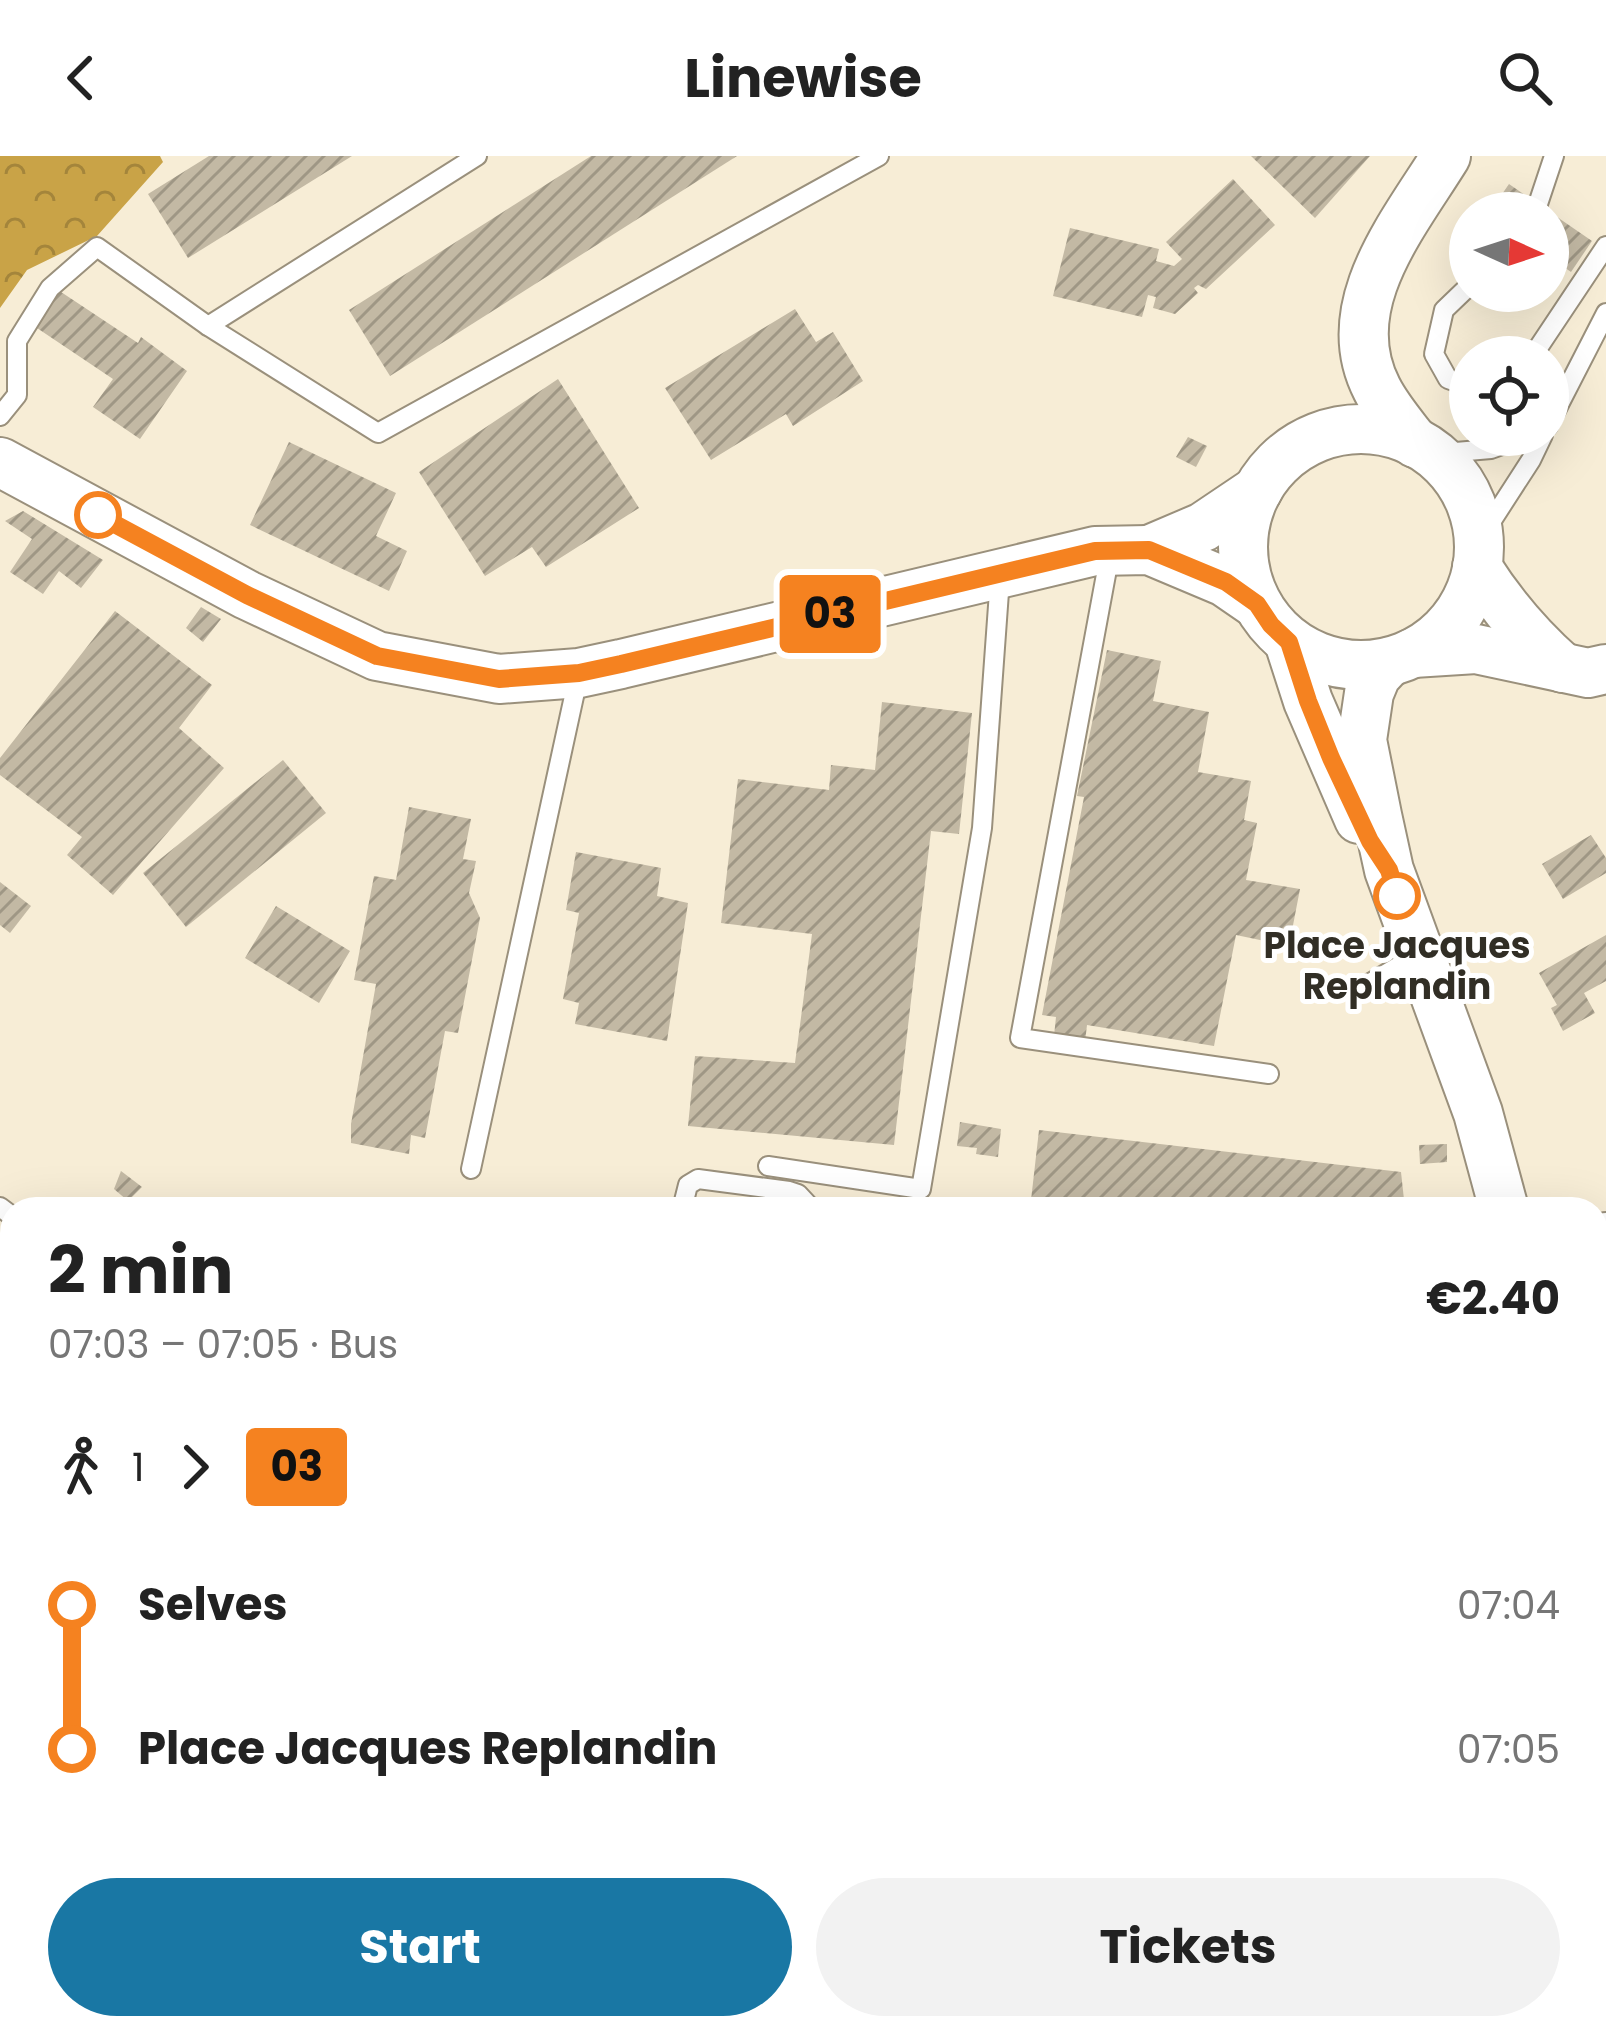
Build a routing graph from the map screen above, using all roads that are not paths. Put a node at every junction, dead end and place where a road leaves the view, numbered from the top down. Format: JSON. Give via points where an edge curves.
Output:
{"nodes":[{"id":1,"x":477,"y":156,"type":"edge"},
{"id":2,"x":879,"y":156,"type":"edge"},
{"id":3,"x":1446,"y":156,"type":"edge"},
{"id":4,"x":1554,"y":156,"type":"edge"},
{"id":5,"x":1542,"y":192,"type":"edge"},
{"id":6,"x":1606,"y":246,"type":"edge"},
{"id":7,"x":1449,"y":305,"type":"edge"},
{"id":8,"x":1606,"y":313,"type":"edge"},
{"id":9,"x":208,"y":326,"type":"junction"},
{"id":10,"x":1546,"y":336,"type":"edge"},
{"id":11,"x":1449,"y":380,"type":"edge"},
{"id":12,"x":1569,"y":384,"type":"edge"},
{"id":13,"x":0,"y":416,"type":"edge"},
{"id":14,"x":1424,"y":448,"type":"junction"},
{"id":15,"x":1449,"y":448,"type":"edge"},
{"id":16,"x":1533,"y":456,"type":"edge"},
{"id":17,"x":0,"y":462,"type":"edge"},
{"id":18,"x":1258,"y":490,"type":"junction"},
{"id":19,"x":1130,"y":550,"type":"junction"},
{"id":20,"x":1478,"y":555,"type":"junction"},
{"id":21,"x":1000,"y":573,"type":"junction"},
{"id":22,"x":1257,"y":604,"type":"junction"},
{"id":23,"x":1289,"y":642,"type":"junction"},
{"id":24,"x":1401,"y":658,"type":"junction"},
{"id":25,"x":1584,"y":669,"type":"edge"},
{"id":26,"x":579,"y":673,"type":"junction"},
{"id":27,"x":1389,"y":870,"type":"junction"},
{"id":28,"x":1420,"y":953,"type":"junction"},
{"id":29,"x":1355,"y":992,"type":"dead end"},
{"id":30,"x":1269,"y":1074,"type":"dead end"},
{"id":31,"x":1486,"y":1142,"type":"junction"},
{"id":32,"x":768,"y":1166,"type":"dead end"},
{"id":33,"x":471,"y":1169,"type":"dead end"},
{"id":34,"x":685,"y":1197,"type":"edge"},
{"id":35,"x":801,"y":1197,"type":"edge"},
{"id":36,"x":1492,"y":1197,"type":"edge"},
{"id":37,"x":1501,"y":1197,"type":"edge"}],
"edges":[{"from":1,"to":9,"type":"lane"},
{"from":2,"to":9,"type":"lane","via":[[379,433]]},
{"from":3,"to":14,"type":"main road","via":[[1374,279],[1363,328],[1375,386]]},
{"from":4,"to":5,"type":"lane"},
{"from":6,"to":10,"type":"lane"},
{"from":7,"to":11,"type":"lane","via":[[1434,354]]},
{"from":8,"to":12,"type":"lane"},
{"from":9,"to":13,"type":"lane","via":[[97,247],[50,288],[17,341],[17,395]]},
{"from":14,"to":15,"type":"lane"},
{"from":14,"to":18,"type":"main road","via":[[1379,431],[1321,436],[1286,457]]},
{"from":14,"to":20,"type":"main road","via":[[1460,484]]},
{"from":16,"to":20,"type":"lane"},
{"from":17,"to":26,"type":"main road","via":[[377,656],[499,679]]},
{"from":18,"to":19,"type":"main road","via":[[1203,527]]},
{"from":18,"to":22,"type":"main road","via":[[1243,535]]},
{"from":19,"to":21,"type":"main road"},
{"from":19,"to":22,"type":"main road","via":[[1226,582]]},
{"from":19,"to":30,"type":"lane","via":[[1020,1038]]},
{"from":20,"to":24,"type":"main road","via":[[1462,608],[1432,641]]},
{"from":20,"to":25,"type":"main road","via":[[1537,645]]},
{"from":21,"to":26,"type":"main road"},
{"from":21,"to":32,"type":"lane","via":[[982,828],[921,1189]]},
{"from":22,"to":23,"type":"main road"},
{"from":23,"to":24,"type":"main road","via":[[1354,666]]},
{"from":23,"to":27,"type":"main road","via":[[1331,758]]},
{"from":24,"to":25,"type":"main road","via":[[1476,650]]},
{"from":24,"to":27,"type":"main road","via":[[1376,676],[1362,740]]},
{"from":26,"to":33,"type":"lane"},
{"from":27,"to":28,"type":"main road"},
{"from":28,"to":29,"type":"lane"},
{"from":28,"to":31,"type":"main road"},
{"from":31,"to":36,"type":"main road"},
{"from":31,"to":37,"type":"main road"},
{"from":34,"to":35,"type":"lane","via":[[698,1179]]}]}
